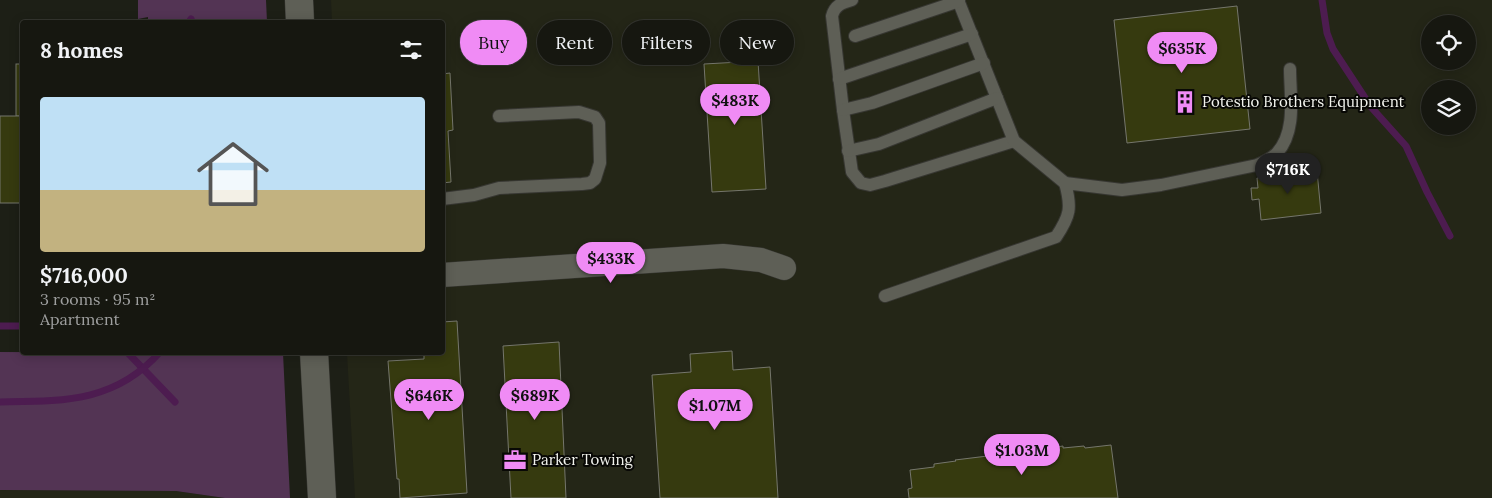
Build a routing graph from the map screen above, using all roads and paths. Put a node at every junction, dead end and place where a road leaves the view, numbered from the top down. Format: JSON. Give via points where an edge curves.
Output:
{"nodes":[{"id":1,"x":299,"y":0,"type":"edge"},
{"id":2,"x":852,"y":0,"type":"edge"},
{"id":3,"x":958,"y":1,"type":"edge"},
{"id":4,"x":300,"y":20,"type":"edge"},
{"id":5,"x":972,"y":34,"type":"junction"},
{"id":6,"x":855,"y":36,"type":"dead end"},
{"id":7,"x":984,"y":63,"type":"junction"},
{"id":8,"x":1290,"y":69,"type":"dead end"},
{"id":9,"x":839,"y":79,"type":"junction"},
{"id":10,"x":997,"y":98,"type":"junction"},
{"id":11,"x":842,"y":110,"type":"junction"},
{"id":12,"x":499,"y":116,"type":"dead end"},
{"id":13,"x":1014,"y":141,"type":"junction"},
{"id":14,"x":848,"y":151,"type":"junction"},
{"id":15,"x":1065,"y":184,"type":"junction"},
{"id":16,"x":445,"y":198,"type":"edge"},
{"id":17,"x":784,"y":268,"type":"dead end"},
{"id":18,"x":445,"y":275,"type":"edge"},
{"id":19,"x":885,"y":296,"type":"dead end"},
{"id":20,"x":314,"y":355,"type":"edge"},
{"id":21,"x":322,"y":498,"type":"edge"}],
"edges":[{"from":1,"to":4,"type":"street"},
{"from":2,"to":9,"type":"lane","via":[[839,4],[832,16]]},
{"from":3,"to":5,"type":"lane"},
{"from":3,"to":6,"type":"lane"},
{"from":5,"to":7,"type":"lane"},
{"from":5,"to":9,"type":"lane"},
{"from":7,"to":10,"type":"lane"},
{"from":7,"to":11,"type":"lane","via":[[872,103]]},
{"from":8,"to":15,"type":"lane","via":[[1290,124],[1277,152],[1267,160],[1257,165],[1161,185],[1122,190]]},
{"from":9,"to":11,"type":"lane"},
{"from":10,"to":13,"type":"lane"},
{"from":10,"to":14,"type":"lane","via":[[879,144]]},
{"from":11,"to":14,"type":"lane"},
{"from":12,"to":16,"type":"lane","via":[[579,112],[595,117],[599,123],[600,163],[595,179],[582,184],[499,188]]},
{"from":13,"to":14,"type":"lane","via":[[870,185],[861,184],[852,172]]},
{"from":13,"to":15,"type":"lane"},
{"from":15,"to":19,"type":"lane","via":[[1070,200],[1068,213],[1056,237]]},
{"from":17,"to":18,"type":"street","via":[[761,260],[723,256]]},
{"from":20,"to":21,"type":"street"}]}
